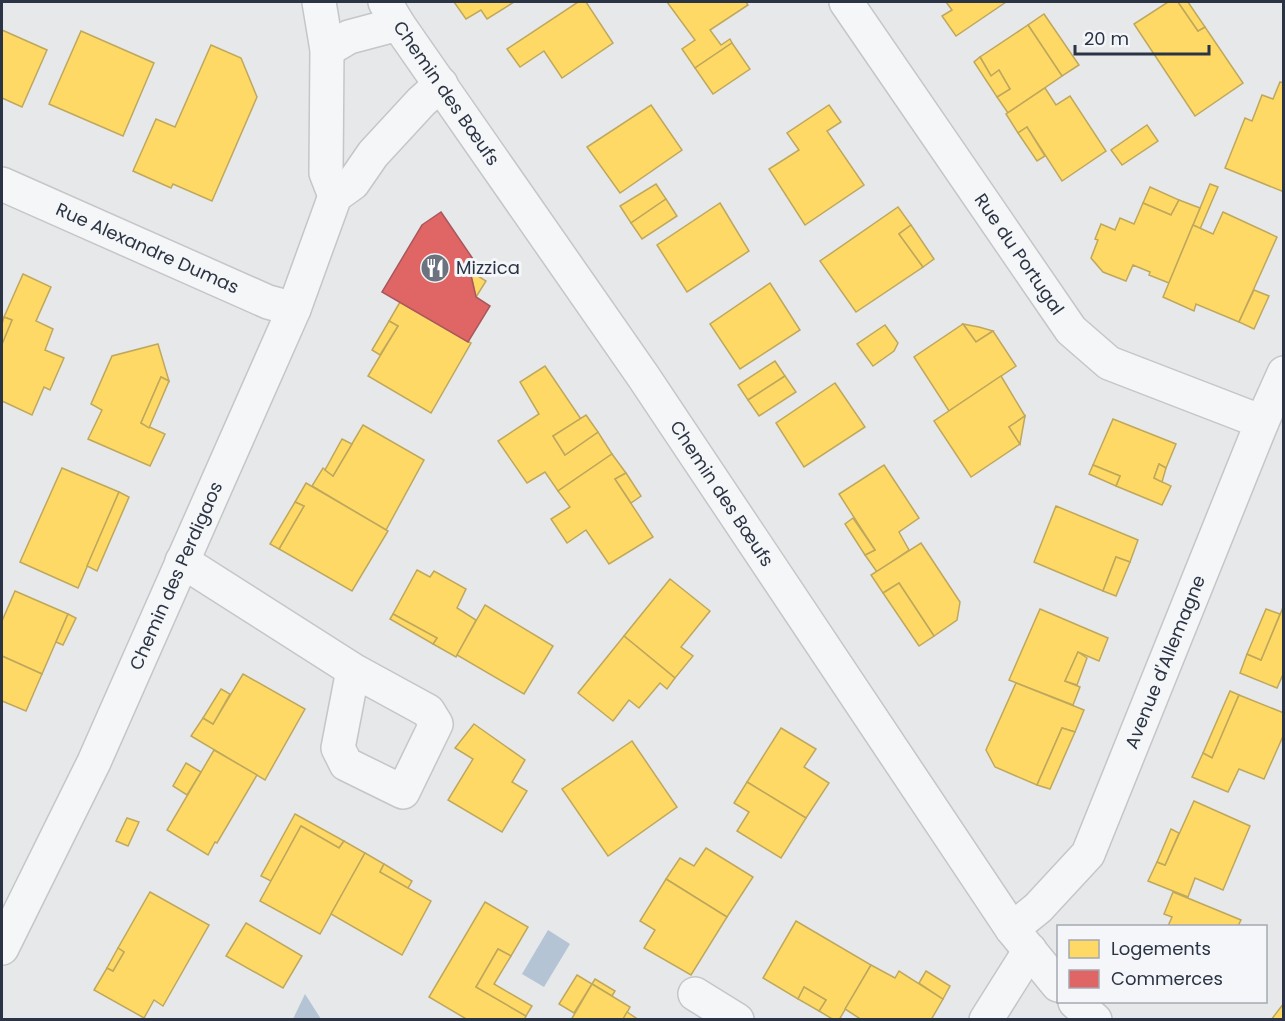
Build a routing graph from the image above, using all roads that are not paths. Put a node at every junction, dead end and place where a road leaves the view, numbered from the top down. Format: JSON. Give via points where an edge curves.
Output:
{"nodes":[{"id":1,"x":319,"y":2,"type":"edge"},
{"id":2,"x":846,"y":2,"type":"edge"},
{"id":3,"x":392,"y":13,"type":"edge"},
{"id":4,"x":327,"y":50,"type":"junction"},
{"id":5,"x":441,"y":84,"type":"junction"},
{"id":6,"x":2,"y":184,"type":"edge"},
{"id":7,"x":335,"y":196,"type":"junction"},
{"id":8,"x":294,"y":309,"type":"junction"},
{"id":9,"x":1284,"y":374,"type":"edge"},
{"id":10,"x":1262,"y":422,"type":"junction"},
{"id":11,"x":182,"y":561,"type":"junction"},
{"id":12,"x":353,"y":670,"type":"dead end"},
{"id":13,"x":1021,"y":940,"type":"junction"},
{"id":14,"x":2,"y":948,"type":"edge"},
{"id":15,"x":1057,"y":983,"type":"edge"},
{"id":16,"x":695,"y":994,"type":"dead end"},
{"id":17,"x":737,"y":1020,"type":"edge"},
{"id":18,"x":986,"y":1020,"type":"edge"}],
"edges":[{"from":1,"to":4,"type":"street"},
{"from":2,"to":10,"type":"street","name":"Rue du Portugal","via":[[1071,330],[1109,363]]},
{"from":3,"to":4,"type":"street"},
{"from":3,"to":5,"type":"street","name":"Chemin des Bœufs"},
{"from":4,"to":7,"type":"street","via":[[326,173]]},
{"from":5,"to":7,"type":"street","name":"Chemin des Perdigaos","via":[[373,154],[353,183]]},
{"from":5,"to":13,"type":"street","name":"Chemin des Bœufs","via":[[643,376]]},
{"from":6,"to":8,"type":"street","name":"Rue Alexandre Dumas","via":[[268,302]]},
{"from":7,"to":8,"type":"street","name":"Chemin des Perdigaos"},
{"from":8,"to":11,"type":"street","name":"Chemin des Perdigaos"},
{"from":9,"to":10,"type":"street","name":"Avenue d'Allemagne"},
{"from":10,"to":13,"type":"street","name":"Avenue d'Allemagne","via":[[1088,854],[1038,908]]},
{"from":11,"to":12,"type":"street"},
{"from":11,"to":14,"type":"street","name":"Chemin des Perdigaos","via":[[94,762]]},
{"from":13,"to":15,"type":"street","name":"Chemin des Bœufs"},
{"from":13,"to":18,"type":"street","name":"Avenue d'Allemagne"},
{"from":16,"to":17,"type":"street"}]}
